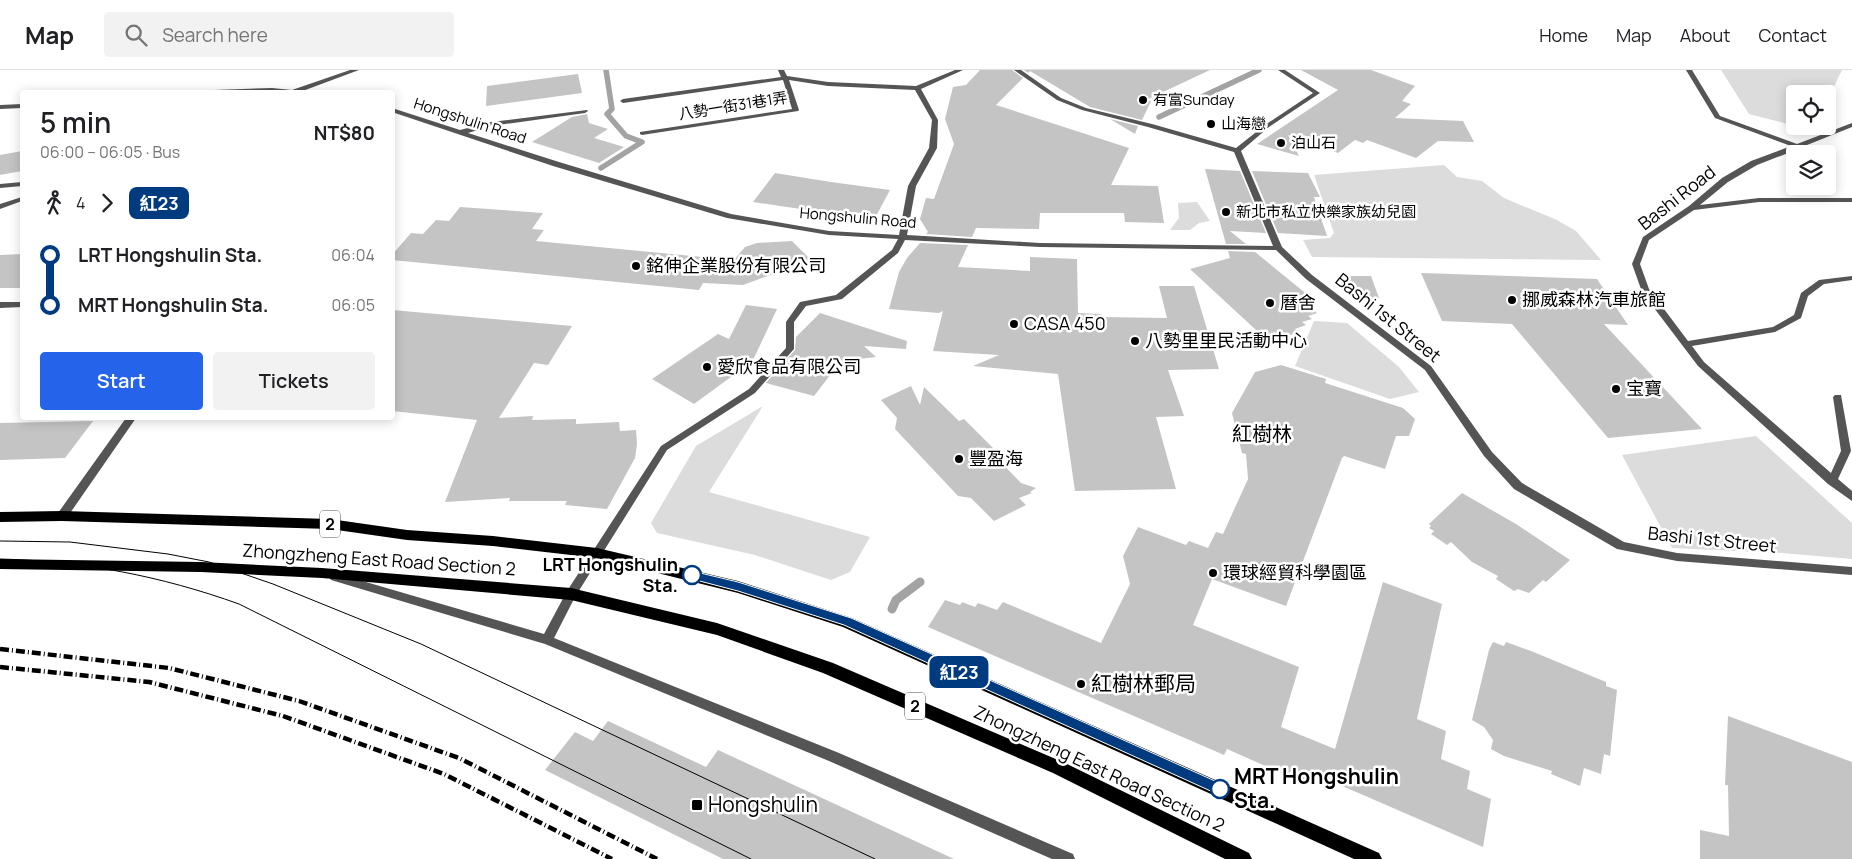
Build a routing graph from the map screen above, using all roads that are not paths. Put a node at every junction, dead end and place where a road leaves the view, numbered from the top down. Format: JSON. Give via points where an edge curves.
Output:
{"nodes":[{"id":1,"x":356,"y":70,"type":"edge"},
{"id":2,"x":781,"y":70,"type":"edge"},
{"id":3,"x":960,"y":70,"type":"edge"},
{"id":4,"x":1018,"y":70,"type":"edge"},
{"id":5,"x":1281,"y":70,"type":"edge"},
{"id":6,"x":1689,"y":70,"type":"edge"},
{"id":7,"x":785,"y":78,"type":"junction"},
{"id":8,"x":917,"y":88,"type":"junction"},
{"id":9,"x":300,"y":90,"type":"edge"},
{"id":10,"x":623,"y":101,"type":"dead end"},
{"id":11,"x":20,"y":106,"type":"edge"},
{"id":12,"x":0,"y":107,"type":"edge"},
{"id":13,"x":395,"y":111,"type":"edge"},
{"id":14,"x":585,"y":111,"type":"dead end"},
{"id":15,"x":1852,"y":125,"type":"edge"},
{"id":16,"x":461,"y":132,"type":"junction"},
{"id":17,"x":642,"y":133,"type":"dead end"},
{"id":18,"x":1794,"y":145,"type":"edge"},
{"id":19,"x":1804,"y":145,"type":"edge"},
{"id":20,"x":1237,"y":151,"type":"junction"},
{"id":21,"x":1786,"y":152,"type":"edge"},
{"id":22,"x":20,"y":184,"type":"edge"},
{"id":23,"x":0,"y":186,"type":"edge"},
{"id":24,"x":20,"y":200,"type":"edge"},
{"id":25,"x":1852,"y":200,"type":"edge"},
{"id":26,"x":0,"y":207,"type":"edge"},
{"id":27,"x":1692,"y":208,"type":"junction"},
{"id":28,"x":903,"y":237,"type":"junction"},
{"id":29,"x":1278,"y":248,"type":"junction"},
{"id":30,"x":1852,"y":278,"type":"edge"},
{"id":31,"x":20,"y":305,"type":"edge"},
{"id":32,"x":0,"y":306,"type":"edge"},
{"id":33,"x":1687,"y":344,"type":"junction"},
{"id":34,"x":1838,"y":397,"type":"dead end"},
{"id":35,"x":130,"y":420,"type":"edge"},
{"id":36,"x":1832,"y":481,"type":"junction"},
{"id":37,"x":1852,"y":497,"type":"edge"},
{"id":38,"x":62,"y":516,"type":"junction"},
{"id":39,"x":0,"y":517,"type":"edge"},
{"id":40,"x":597,"y":552,"type":"junction"},
{"id":41,"x":0,"y":564,"type":"edge"},
{"id":42,"x":1852,"y":571,"type":"edge"},
{"id":43,"x":322,"y":573,"type":"junction"},
{"id":44,"x":571,"y":594,"type":"junction"},
{"id":45,"x":547,"y":640,"type":"junction"},
{"id":46,"x":1068,"y":859,"type":"edge"},
{"id":47,"x":1243,"y":859,"type":"edge"},
{"id":48,"x":1373,"y":859,"type":"edge"}],
"edges":[{"from":1,"to":9,"type":"street"},
{"from":2,"to":7,"type":"street"},
{"from":3,"to":8,"type":"street"},
{"from":4,"to":20,"type":"street","via":[[1059,99],[1084,109]]},
{"from":5,"to":20,"type":"street","via":[[1317,92]]},
{"from":6,"to":18,"type":"street","via":[[1717,117]]},
{"from":7,"to":8,"type":"street","via":[[828,84]]},
{"from":7,"to":10,"type":"street"},
{"from":7,"to":17,"type":"street","name":"八勢一街31巷1弄","via":[[796,110]]},
{"from":8,"to":28,"type":"street","via":[[935,120],[933,148],[912,186]]},
{"from":11,"to":12,"type":"street"},
{"from":13,"to":16,"type":"street","name":"Hongshulin Road"},
{"from":14,"to":16,"type":"street","via":[[491,124]]},
{"from":15,"to":19,"type":"street","name":"Bashi Road"},
{"from":16,"to":28,"type":"street","name":"Hongshulin Road","via":[[730,216],[829,233]]},
{"from":20,"to":29,"type":"street","name":"Bashi 1st Street"},
{"from":21,"to":27,"type":"street","name":"Bashi Road","via":[[1725,180]]},
{"from":22,"to":23,"type":"street"},
{"from":24,"to":26,"type":"street"},
{"from":25,"to":27,"type":"street","via":[[1759,200]]},
{"from":27,"to":33,"type":"street","name":"Bashi Road","via":[[1646,238],[1636,264],[1652,300]]},
{"from":28,"to":29,"type":"street","name":"Hongshulin Road","via":[[1040,245]]},
{"from":28,"to":40,"type":"street","via":[[895,251],[839,297],[803,304],[790,322],[790,349],[752,391],[664,448]]},
{"from":29,"to":42,"type":"street","name":"Bashi 1st Street","via":[[1309,277],[1428,368],[1488,454],[1518,486],[1576,522],[1621,546],[1677,557]]},
{"from":30,"to":33,"type":"street","via":[[1822,282],[1804,295],[1798,316],[1775,330]]},
{"from":31,"to":32,"type":"street"},
{"from":33,"to":36,"type":"street","name":"Bashi Road","via":[[1701,364]]},
{"from":34,"to":36,"type":"street","via":[[1846,451]]},
{"from":35,"to":38,"type":"street"},
{"from":36,"to":37,"type":"street","name":"Bashi Road"},
{"from":38,"to":39,"type":"main road","number":"2"},
{"from":38,"to":40,"type":"main road","name":"Zhongzheng East Road Section 2","number":"2","via":[[330,524],[407,535]]},
{"from":40,"to":44,"type":"street"},
{"from":40,"to":48,"type":"main road","name":"Zhongzheng East Road Section 2","number":"2","via":[[738,587],[847,622]]},
{"from":41,"to":43,"type":"main road","name":"Zhongzheng East Road Section 2","number":"2","via":[[202,567]]},
{"from":43,"to":44,"type":"main road","name":"Zhongzheng East Road Section 2","number":"2"},
{"from":43,"to":45,"type":"street"},
{"from":44,"to":45,"type":"street"},
{"from":44,"to":47,"type":"main road","name":"Zhongzheng East Road Section 2","number":"2","via":[[717,629],[828,668],[1059,768]]},
{"from":45,"to":46,"type":"street","via":[[834,757]]}]}
